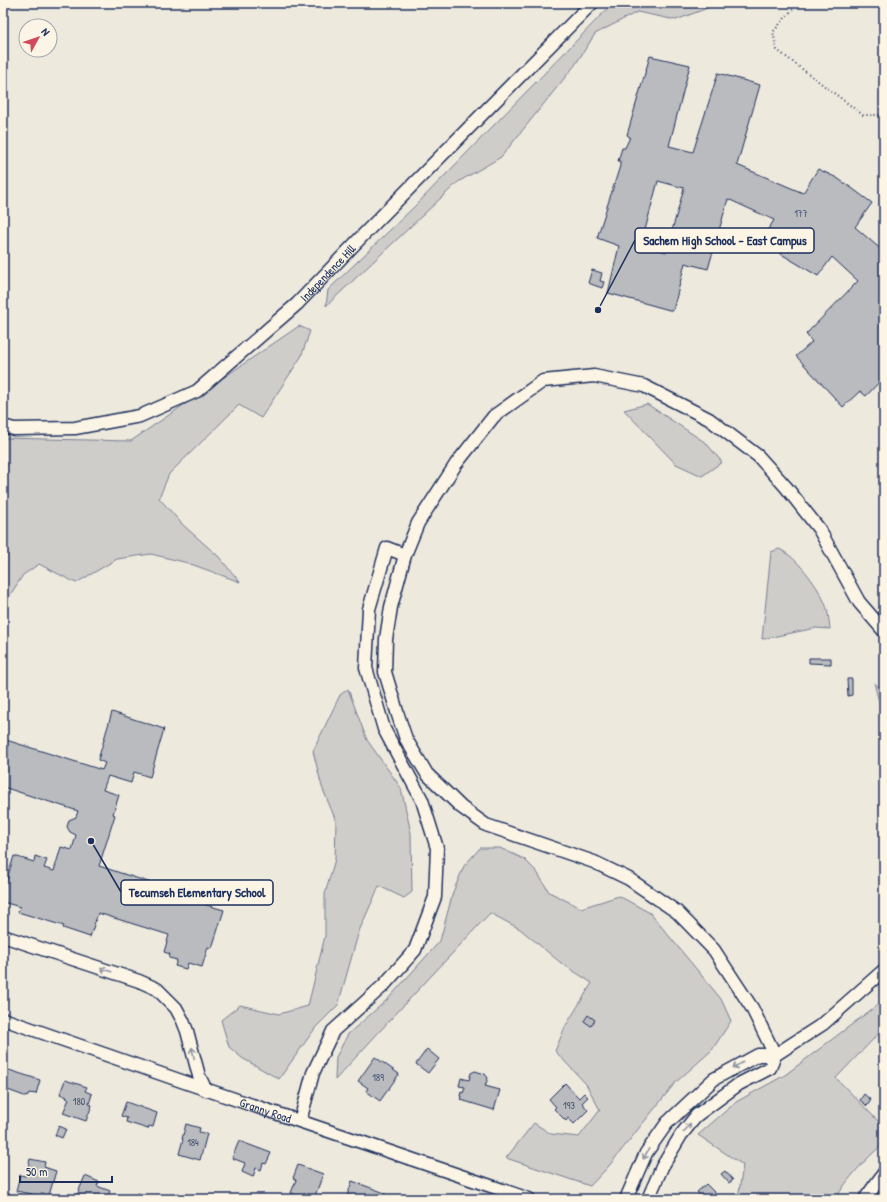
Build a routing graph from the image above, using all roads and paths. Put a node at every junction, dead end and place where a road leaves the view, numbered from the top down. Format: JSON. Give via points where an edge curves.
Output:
{"nodes":[{"id":1,"x":592,"y":3,"type":"edge"},
{"id":2,"x":798,"y":3,"type":"edge"},
{"id":3,"x":884,"y":115,"type":"edge"},
{"id":4,"x":3,"y":426,"type":"edge"},
{"id":5,"x":405,"y":554,"type":"junction"},
{"id":6,"x":884,"y":631,"type":"edge"},
{"id":7,"x":3,"y":936,"type":"edge"},
{"id":8,"x":884,"y":970,"type":"edge"},
{"id":9,"x":3,"y":1019,"type":"edge"},
{"id":10,"x":774,"y":1055,"type":"junction"},
{"id":11,"x":206,"y":1090,"type":"junction"},
{"id":12,"x":300,"y":1121,"type":"junction"},
{"id":13,"x":884,"y":1173,"type":"edge"},
{"id":14,"x":529,"y":1199,"type":"edge"},
{"id":15,"x":626,"y":1199,"type":"edge"},
{"id":16,"x":648,"y":1199,"type":"edge"},
{"id":17,"x":865,"y":1199,"type":"edge"}],
"edges":[{"from":1,"to":4,"type":"street","name":"Independence Hill","via":[[297,304],[197,391],[140,416],[75,428],[14,429]]},
{"from":2,"to":3,"type":"path","via":[[773,32],[777,50],[863,116]]},
{"from":5,"to":6,"type":"street","via":[[418,523],[456,464],[494,416],[543,381],[594,376],[644,386],[709,419],[758,456],[818,529],[859,602]]},
{"from":5,"to":10,"type":"street","via":[[390,607],[385,672],[406,739],[427,774],[461,807],[486,825],[594,862],[629,879],[677,912],[714,950],[752,1008]]},
{"from":5,"to":12,"type":"street","via":[[387,548],[369,609],[366,668],[384,729],[422,800],[437,848],[435,897],[415,950],[384,985],[333,1031],[313,1073]]},
{"from":11,"to":7,"type":"street","one_way":true,"via":[[199,1076],[183,1021],[176,1008],[157,989]]},
{"from":8,"to":10,"type":"street","via":[[823,1024]]},
{"from":9,"to":11,"type":"street","name":"Granny Road"},
{"from":10,"to":15,"type":"street","one_way":true,"via":[[758,1055],[714,1079],[667,1122],[646,1153]]},
{"from":16,"to":10,"type":"street","one_way":true,"via":[[662,1167],[681,1135],[697,1115],[739,1084],[770,1068]]},
{"from":11,"to":12,"type":"street","name":"Granny Road"},
{"from":12,"to":14,"type":"street","name":"Granny Road"},
{"from":13,"to":17,"type":"street"}]}
